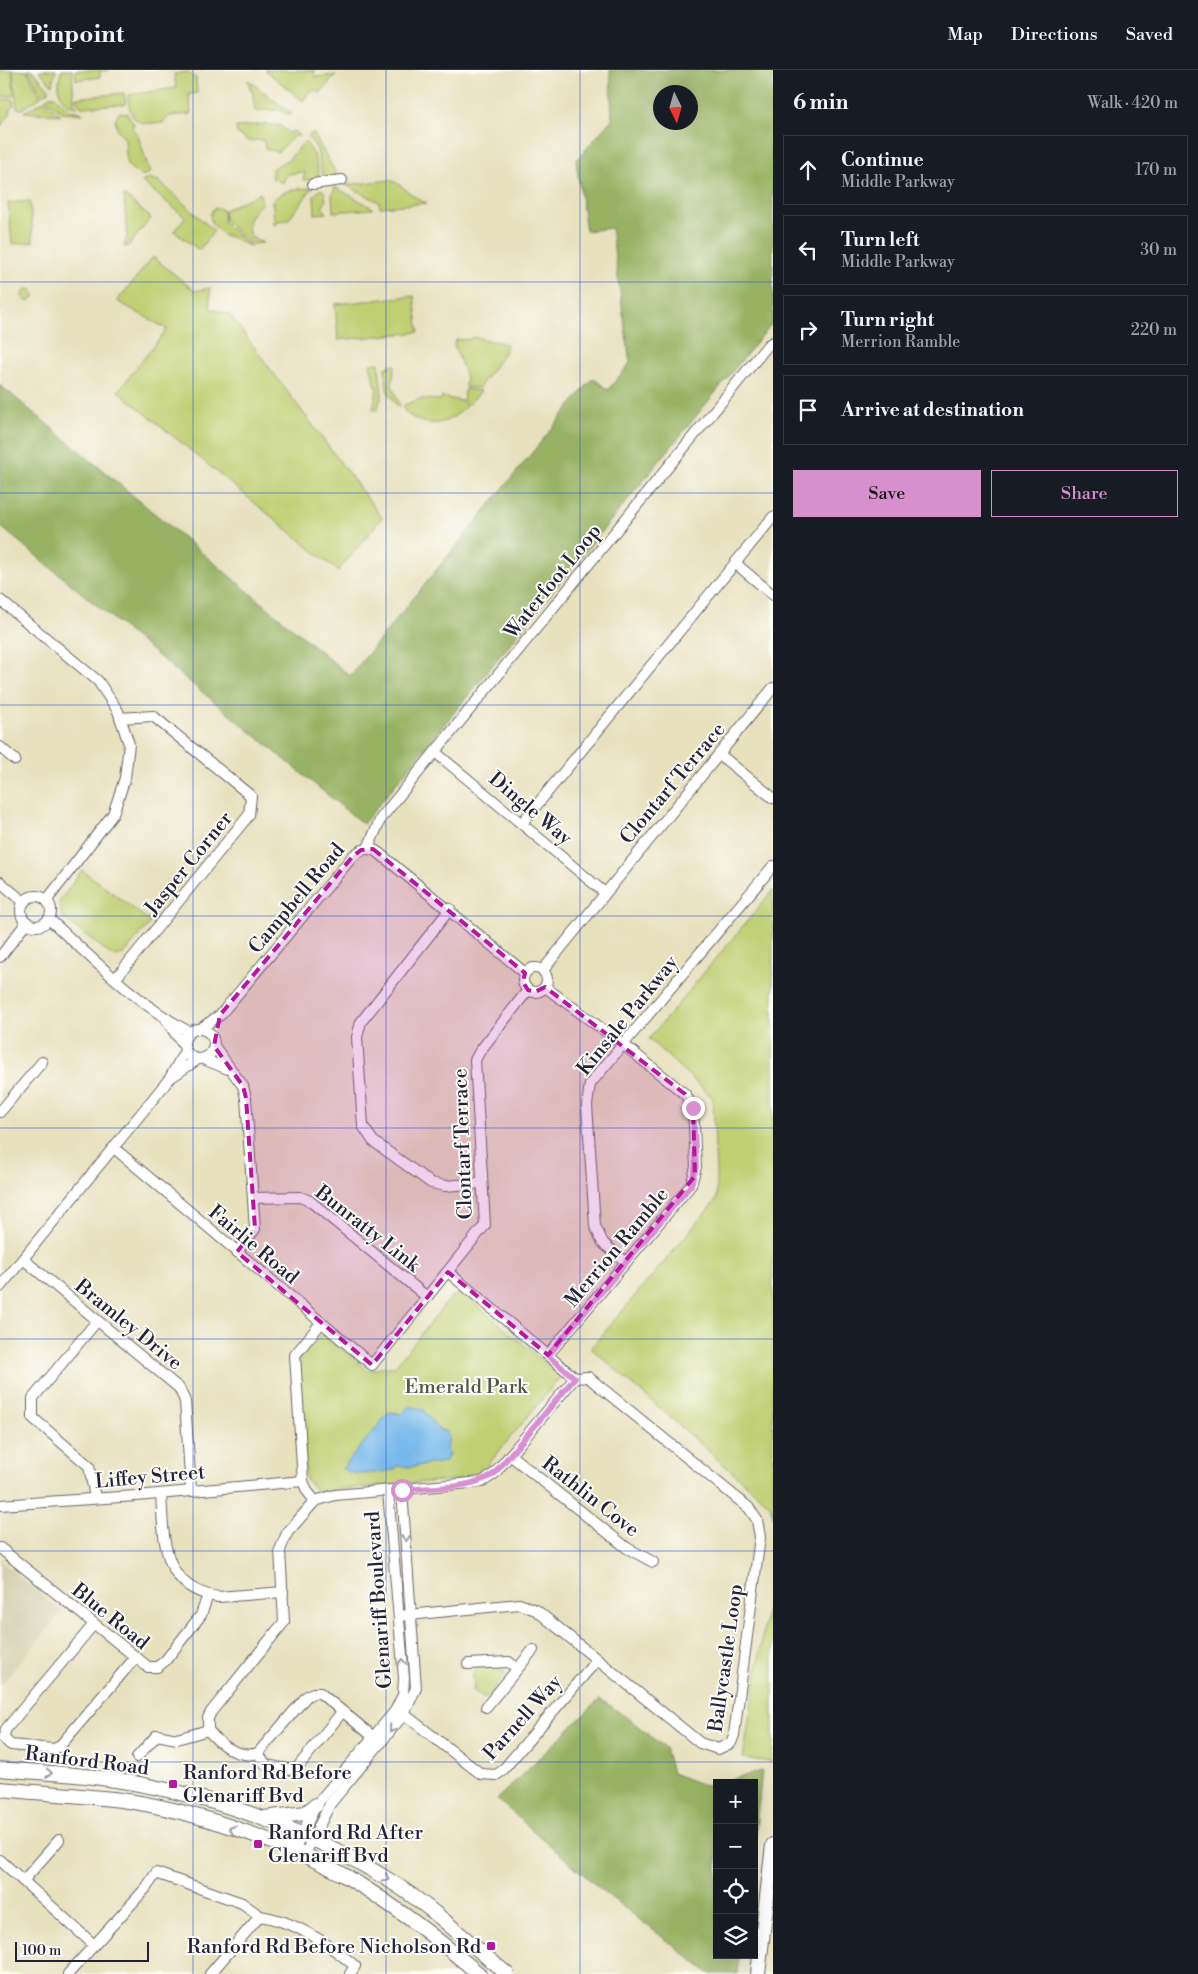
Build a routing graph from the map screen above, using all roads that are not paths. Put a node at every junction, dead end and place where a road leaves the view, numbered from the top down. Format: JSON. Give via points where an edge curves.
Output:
{"nodes":[{"id":1,"x":342,"y":180,"type":"dead end"},
{"id":2,"x":313,"y":184,"type":"dead end"},
{"id":3,"x":773,"y":342,"type":"edge"},
{"id":4,"x":773,"y":517,"type":"edge"},
{"id":5,"x":735,"y":563,"type":"junction"},
{"id":6,"x":773,"y":595,"type":"edge"},
{"id":7,"x":0,"y":600,"type":"edge"},
{"id":8,"x":773,"y":688,"type":"edge"},
{"id":9,"x":120,"y":718,"type":"junction"},
{"id":10,"x":0,"y":747,"type":"edge"},
{"id":11,"x":435,"y":752,"type":"junction"},
{"id":12,"x":719,"y":754,"type":"junction"},
{"id":13,"x":15,"y":760,"type":"dead end"},
{"id":14,"x":773,"y":798,"type":"edge"},
{"id":15,"x":522,"y":823,"type":"junction"},
{"id":16,"x":368,"y":848,"type":"junction"},
{"id":17,"x":773,"y":866,"type":"edge"},
{"id":18,"x":0,"y":882,"type":"edge"},
{"id":19,"x":605,"y":893,"type":"junction"},
{"id":20,"x":47,"y":900,"type":"junction"},
{"id":21,"x":24,"y":902,"type":"junction"},
{"id":22,"x":450,"y":909,"type":"junction"},
{"id":23,"x":49,"y":919,"type":"junction"},
{"id":24,"x":27,"y":922,"type":"junction"},
{"id":25,"x":0,"y":957,"type":"edge"},
{"id":26,"x":543,"y":970,"type":"junction"},
{"id":27,"x":525,"y":973,"type":"junction"},
{"id":28,"x":116,"y":978,"type":"junction"},
{"id":29,"x":545,"y":987,"type":"junction"},
{"id":30,"x":528,"y":990,"type":"junction"},
{"id":31,"x":220,"y":1015,"type":"junction"},
{"id":32,"x":164,"y":1017,"type":"junction"},
{"id":33,"x":196,"y":1030,"type":"junction"},
{"id":34,"x":214,"y":1042,"type":"junction"},
{"id":35,"x":624,"y":1045,"type":"junction"},
{"id":36,"x":185,"y":1048,"type":"junction"},
{"id":37,"x":200,"y":1059,"type":"junction"},
{"id":38,"x":42,"y":1062,"type":"dead end"},
{"id":39,"x":228,"y":1069,"type":"junction"},
{"id":40,"x":170,"y":1078,"type":"junction"},
{"id":41,"x":0,"y":1112,"type":"edge"},
{"id":42,"x":114,"y":1148,"type":"junction"},
{"id":43,"x":482,"y":1183,"type":"junction"},
{"id":44,"x":253,"y":1198,"type":"junction"},
{"id":45,"x":237,"y":1252,"type":"junction"},
{"id":46,"x":22,"y":1259,"type":"junction"},
{"id":47,"x":626,"y":1262,"type":"junction"},
{"id":48,"x":448,"y":1272,"type":"junction"},
{"id":49,"x":0,"y":1287,"type":"edge"},
{"id":50,"x":427,"y":1297,"type":"junction"},
{"id":51,"x":98,"y":1321,"type":"junction"},
{"id":52,"x":321,"y":1324,"type":"junction"},
{"id":53,"x":548,"y":1356,"type":"junction"},
{"id":54,"x":372,"y":1366,"type":"joint"},
{"id":55,"x":575,"y":1378,"type":"junction"},
{"id":56,"x":510,"y":1455,"type":"junction"},
{"id":57,"x":303,"y":1481,"type":"junction"},
{"id":58,"x":191,"y":1490,"type":"junction"},
{"id":59,"x":402,"y":1490,"type":"junction"},
{"id":60,"x":388,"y":1491,"type":"junction"},
{"id":61,"x":161,"y":1494,"type":"junction"},
{"id":62,"x":95,"y":1498,"type":"junction"},
{"id":63,"x":315,"y":1501,"type":"junction"},
{"id":64,"x":0,"y":1505,"type":"edge"},
{"id":65,"x":0,"y":1548,"type":"edge"},
{"id":66,"x":653,"y":1562,"type":"dead end"},
{"id":67,"x":283,"y":1592,"type":"junction"},
{"id":68,"x":208,"y":1595,"type":"junction"},
{"id":69,"x":412,"y":1614,"type":"junction"},
{"id":70,"x":399,"y":1616,"type":"junction"},
{"id":71,"x":94,"y":1624,"type":"junction"},
{"id":72,"x":533,"y":1650,"type":"dead end"},
{"id":73,"x":135,"y":1658,"type":"junction"},
{"id":74,"x":596,"y":1661,"type":"junction"},
{"id":75,"x":468,"y":1664,"type":"dead end"},
{"id":76,"x":516,"y":1668,"type":"junction"},
{"id":77,"x":486,"y":1707,"type":"dead end"},
{"id":78,"x":342,"y":1712,"type":"junction"},
{"id":79,"x":400,"y":1712,"type":"junction"},
{"id":80,"x":208,"y":1730,"type":"junction"},
{"id":81,"x":377,"y":1740,"type":"junction"},
{"id":82,"x":258,"y":1753,"type":"junction"},
{"id":83,"x":137,"y":1757,"type":"dead end"},
{"id":84,"x":0,"y":1769,"type":"edge"},
{"id":85,"x":0,"y":1789,"type":"edge"},
{"id":86,"x":316,"y":1805,"type":"junction"},
{"id":87,"x":261,"y":1818,"type":"junction"},
{"id":88,"x":307,"y":1837,"type":"junction"},
{"id":89,"x":59,"y":1840,"type":"dead end"},
{"id":90,"x":773,"y":1845,"type":"edge"},
{"id":91,"x":299,"y":1854,"type":"junction"},
{"id":92,"x":0,"y":1860,"type":"edge"},
{"id":93,"x":23,"y":1881,"type":"junction"},
{"id":94,"x":260,"y":1916,"type":"junction"},
{"id":95,"x":94,"y":1945,"type":"junction"},
{"id":96,"x":500,"y":1972,"type":"edge"},
{"id":97,"x":68,"y":1974,"type":"edge"},
{"id":98,"x":210,"y":1974,"type":"edge"},
{"id":99,"x":350,"y":1974,"type":"edge"},
{"id":100,"x":480,"y":1974,"type":"edge"},
{"id":101,"x":758,"y":1974,"type":"edge"}],
"edges":[{"from":1,"to":2,"type":"street"},
{"from":3,"to":11,"type":"street","name":"Waterfoot Loop"},
{"from":4,"to":5,"type":"street"},
{"from":5,"to":6,"type":"street"},
{"from":5,"to":15,"type":"street"},
{"from":7,"to":9,"type":"street","via":[[98,682]]},
{"from":8,"to":12,"type":"street","name":"Clontarf Terrace"},
{"from":9,"to":20,"type":"street","via":[[128,744],[125,778],[113,814]]},
{"from":9,"to":28,"type":"street","name":"Jasper Corner","via":[[154,716],[251,796],[249,815]]},
{"from":10,"to":13,"type":"street"},
{"from":11,"to":15,"type":"street","name":"Dingle Way"},
{"from":11,"to":16,"type":"street","name":"Waterfoot Loop","via":[[381,818]]},
{"from":12,"to":14,"type":"street"},
{"from":12,"to":19,"type":"street","name":"Clontarf Terrace"},
{"from":15,"to":19,"type":"street","name":"Dingle Way"},
{"from":16,"to":22,"type":"street","name":"Campbell Road"},
{"from":16,"to":31,"type":"street","name":"Campbell Road","via":[[353,856]]},
{"from":17,"to":35,"type":"street","name":"Kinsale Parkway"},
{"from":18,"to":21,"type":"street"},
{"from":19,"to":26,"type":"street","name":"Clontarf Terrace"},
{"from":20,"to":21,"type":"street","via":[[38,896]]},
{"from":20,"to":23,"type":"street","via":[[51,909]]},
{"from":21,"to":24,"type":"street","via":[[22,916]]},
{"from":22,"to":27,"type":"street","name":"Campbell Road"},
{"from":22,"to":43,"type":"street","via":[[360,1022],[357,1037],[363,1126],[373,1141],[431,1183],[445,1186]]},
{"from":23,"to":24,"type":"street","via":[[40,925]]},
{"from":23,"to":28,"type":"street"},
{"from":24,"to":25,"type":"street"},
{"from":26,"to":27,"type":"street","via":[[533,968]]},
{"from":26,"to":29,"type":"street","via":[[548,978]]},
{"from":27,"to":30,"type":"street","via":[[523,982]]},
{"from":28,"to":32,"type":"street"},
{"from":29,"to":30,"type":"street","via":[[535,992]]},
{"from":29,"to":35,"type":"street","name":"Merrion Ramble"},
{"from":30,"to":43,"type":"street","name":"Clontarf Terrace","via":[[475,1060]]},
{"from":31,"to":33,"type":"street","name":"Campbell Road"},
{"from":31,"to":34,"type":"street","name":"Campbell Road"},
{"from":32,"to":33,"type":"street"},
{"from":32,"to":36,"type":"street"},
{"from":33,"to":34,"type":"street","via":[[206,1031]]},
{"from":33,"to":36,"type":"street","name":"Campbell Road","via":[[184,1040]]},
{"from":34,"to":37,"type":"street","name":"Campbell Road","via":[[212,1053]]},
{"from":34,"to":39,"type":"street"},
{"from":35,"to":47,"type":"street","name":"Kinsale Parkway","via":[[590,1084],[587,1105],[595,1226],[604,1243]]},
{"from":35,"to":47,"type":"street","name":"Merrion Ramble","via":[[690,1100],[696,1167],[691,1185]]},
{"from":36,"to":37,"type":"street"},
{"from":36,"to":40,"type":"street","name":"Campbell Road"},
{"from":37,"to":39,"type":"street"},
{"from":37,"to":40,"type":"street","name":"Campbell Road"},
{"from":38,"to":41,"type":"street"},
{"from":39,"to":44,"type":"street","via":[[243,1086],[246,1098]]},
{"from":40,"to":42,"type":"street","name":"Campbell Road"},
{"from":42,"to":45,"type":"street","name":"Fairlie Road"},
{"from":42,"to":46,"type":"street","name":"Campbell Road"},
{"from":43,"to":48,"type":"street","name":"Clontarf Terrace","via":[[485,1226]]},
{"from":44,"to":45,"type":"street","via":[[255,1229]]},
{"from":44,"to":50,"type":"street","name":"Bunratty Link","via":[[300,1197],[310,1201]]},
{"from":45,"to":52,"type":"street","name":"Fairlie Road"},
{"from":46,"to":49,"type":"street","name":"Campbell Road"},
{"from":46,"to":51,"type":"street","name":"Bramley Drive"},
{"from":47,"to":53,"type":"street","name":"Merrion Ramble"},
{"from":48,"to":50,"type":"street","name":"Clontarf Terrace"},
{"from":48,"to":53,"type":"street"},
{"from":50,"to":54,"type":"street","name":"Clontarf Terrace"},
{"from":51,"to":58,"type":"street","name":"Bramley Drive","via":[[179,1388],[185,1401]]},
{"from":51,"to":62,"type":"street","via":[[33,1398],[33,1418],[89,1466]]},
{"from":52,"to":54,"type":"street","name":"Fairlie Road"},
{"from":52,"to":57,"type":"street","via":[[294,1355]]},
{"from":53,"to":55,"type":"street"},
{"from":55,"to":56,"type":"street"},
{"from":55,"to":74,"type":"street","name":"Ballycastle Loop","via":[[588,1377],[749,1508],[757,1520],[760,1537],[734,1735],[726,1747],[718,1749],[700,1744]]},
{"from":56,"to":59,"type":"street","via":[[494,1474],[482,1482]]},
{"from":56,"to":66,"type":"street","name":"Rathlin Cove","via":[[627,1548]]},
{"from":57,"to":58,"type":"street","name":"Liffey Street"},
{"from":57,"to":63,"type":"street"},
{"from":58,"to":61,"type":"street","name":"Liffey Street"},
{"from":59,"to":60,"type":"street"},
{"from":59,"to":69,"type":"street","name":"Glenariff Boulevard","one_way":true},
{"from":60,"to":63,"type":"street","via":[[334,1495]]},
{"from":60,"to":70,"type":"street","name":"Glenariff Boulevard"},
{"from":61,"to":62,"type":"street","name":"Liffey Street"},
{"from":61,"to":68,"type":"street","via":[[170,1565],[181,1579]]},
{"from":62,"to":64,"type":"street","name":"Liffey Street"},
{"from":63,"to":67,"type":"street","via":[[282,1543]]},
{"from":65,"to":71,"type":"street","name":"Blue Road"},
{"from":67,"to":68,"type":"street"},
{"from":67,"to":80,"type":"street","via":[[284,1622],[211,1712]]},
{"from":68,"to":73,"type":"street","name":"Blue Road","via":[[201,1615],[165,1661],[157,1667],[148,1667]]},
{"from":69,"to":70,"type":"street","name":"Ballycastle Loop"},
{"from":69,"to":74,"type":"street","name":"Ballycastle Loop","via":[[519,1604],[536,1610]]},
{"from":69,"to":79,"type":"street","name":"Glenariff Boulevard","via":[[416,1688]]},
{"from":79,"to":70,"type":"street","name":"Glenariff Boulevard","one_way":true,"via":[[404,1678]]},
{"from":71,"to":73,"type":"street","name":"Blue Road"},
{"from":71,"to":73,"type":"street","via":[[6,1729],[3,1738],[6,1743],[59,1747]]},
{"from":72,"to":76,"type":"street"},
{"from":74,"to":79,"type":"street","name":"Parnell Way","via":[[496,1775],[481,1774]]},
{"from":75,"to":76,"type":"street","via":[[509,1662]]},
{"from":76,"to":77,"type":"street"},
{"from":78,"to":81,"type":"street"},
{"from":78,"to":82,"type":"street","via":[[292,1770],[266,1765]]},
{"from":78,"to":82,"type":"street","via":[[320,1693],[313,1692]]},
{"from":79,"to":81,"type":"street","name":"Glenariff Boulevard"},
{"from":80,"to":82,"type":"street","via":[[232,1750],[247,1755]]},
{"from":80,"to":83,"type":"street","via":[[177,1739],[157,1735]]},
{"from":81,"to":86,"type":"street","name":"Glenariff Boulevard"},
{"from":81,"to":88,"type":"street","name":"Glenariff Boulevard"},
{"from":84,"to":87,"type":"main road","name":"Ranford Road","one_way":true,"via":[[96,1777],[199,1798]]},
{"from":91,"to":85,"type":"main road","name":"Ranford Road","one_way":true,"via":[[177,1812],[121,1800]]},
{"from":86,"to":87,"type":"main road","via":[[306,1813]]},
{"from":86,"to":88,"type":"street","name":"Glenariff Boulevard"},
{"from":87,"to":88,"type":"main road","name":"Ranford Road"},
{"from":88,"to":91,"type":"street","name":"Glenariff Boulevard"},
{"from":88,"to":96,"type":"main road","name":"Ranford Road","one_way":true,"via":[[393,1882],[436,1914]]},
{"from":89,"to":93,"type":"street"},
{"from":90,"to":101,"type":"main road"},
{"from":91,"to":100,"type":"main road","name":"Ranford Road","via":[[348,1878],[422,1926]]},
{"from":92,"to":93,"type":"street"},
{"from":93,"to":95,"type":"street"},
{"from":94,"to":95,"type":"street","via":[[242,1903],[156,1873]]},
{"from":94,"to":98,"type":"street"},
{"from":94,"to":99,"type":"street","via":[[279,1919],[338,1952],[354,1966]]},
{"from":95,"to":97,"type":"street"}]}
